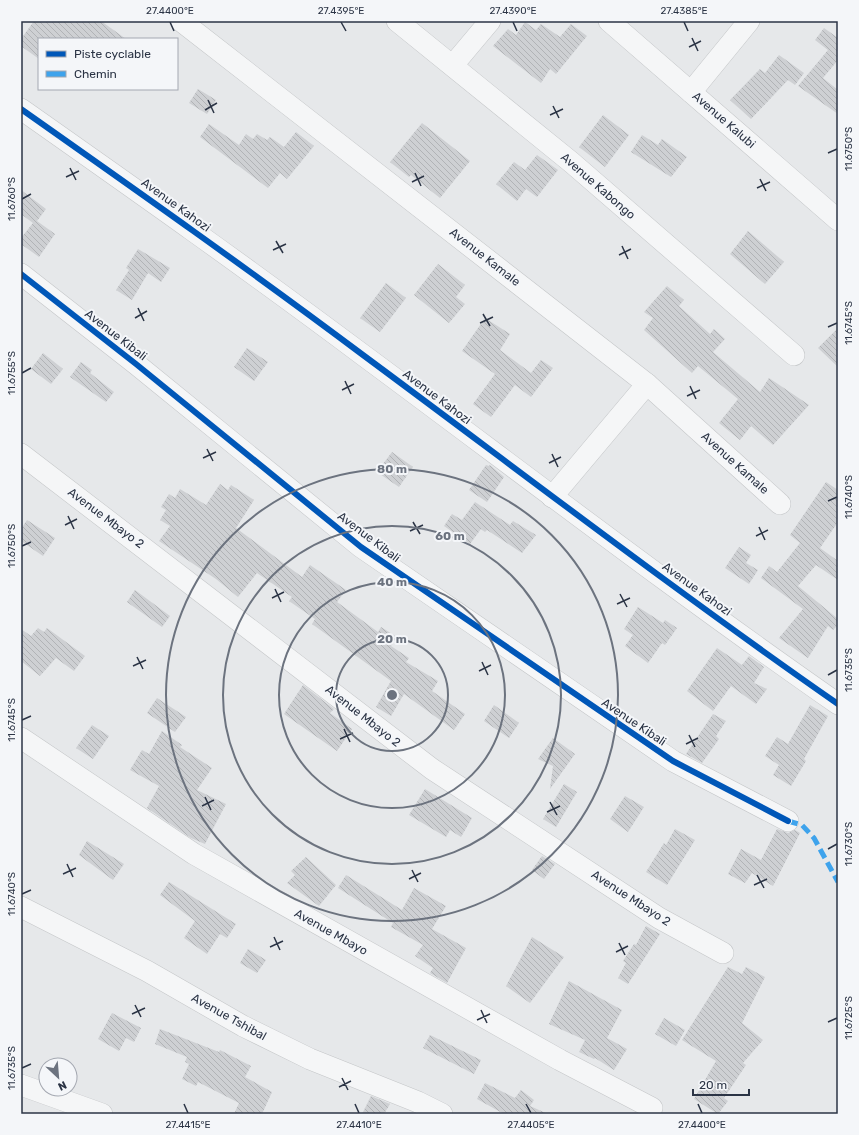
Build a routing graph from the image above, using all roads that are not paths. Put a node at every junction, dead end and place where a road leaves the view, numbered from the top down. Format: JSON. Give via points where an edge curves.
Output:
{"nodes":[{"id":1,"x":181,"y":21,"type":"edge"},
{"id":2,"x":397,"y":21,"type":"edge"},
{"id":3,"x":490,"y":21,"type":"edge"},
{"id":4,"x":609,"y":21,"type":"edge"},
{"id":5,"x":749,"y":21,"type":"edge"},
{"id":6,"x":453,"y":65,"type":"junction"},
{"id":7,"x":691,"y":92,"type":"junction"},
{"id":8,"x":21,"y":109,"type":"edge"},
{"id":9,"x":838,"y":220,"type":"edge"},
{"id":10,"x":21,"y":274,"type":"edge"},
{"id":11,"x":794,"y":355,"type":"dead end"},
{"id":12,"x":647,"y":384,"type":"junction"},
{"id":13,"x":21,"y":454,"type":"edge"},
{"id":14,"x":552,"y":497,"type":"junction"},
{"id":15,"x":780,"y":504,"type":"dead end"},
{"id":16,"x":838,"y":704,"type":"edge"},
{"id":17,"x":21,"y":738,"type":"edge"},
{"id":18,"x":788,"y":821,"type":"dead end"},
{"id":19,"x":21,"y":907,"type":"edge"},
{"id":20,"x":723,"y":953,"type":"dead end"},
{"id":21,"x":21,"y":1085,"type":"edge"},
{"id":22,"x":652,"y":1108,"type":"dead end"},
{"id":23,"x":102,"y":1114,"type":"edge"},
{"id":24,"x":442,"y":1114,"type":"edge"}],
"edges":[{"from":1,"to":12,"type":"street","name":"Avenue Kamale"},
{"from":2,"to":6,"type":"street","name":"Avenue Kabongo"},
{"from":3,"to":6,"type":"street"},
{"from":4,"to":7,"type":"street","name":"Avenue Kalubi"},
{"from":5,"to":7,"type":"street"},
{"from":6,"to":11,"type":"street","name":"Avenue Kabongo","via":[[571,162]]},
{"from":7,"to":9,"type":"street","name":"Avenue Kalubi"},
{"from":8,"to":14,"type":"street","name":"Avenue Kahozi","via":[[362,354]]},
{"from":10,"to":18,"type":"street","name":"Avenue Kibali","via":[[361,547],[673,761]]},
{"from":12,"to":14,"type":"street"},
{"from":12,"to":15,"type":"street","name":"Avenue Kamale"},
{"from":13,"to":20,"type":"street","name":"Avenue Mbayo 2","via":[[432,769],[659,918]]},
{"from":14,"to":16,"type":"street","name":"Avenue Kahozi"},
{"from":17,"to":22,"type":"street","name":"Avenue Mbayo","via":[[194,854],[560,1060]]},
{"from":19,"to":24,"type":"street","name":"Avenue Tshibal","via":[[147,971],[242,1026],[310,1059]]},
{"from":21,"to":23,"type":"street"}]}
